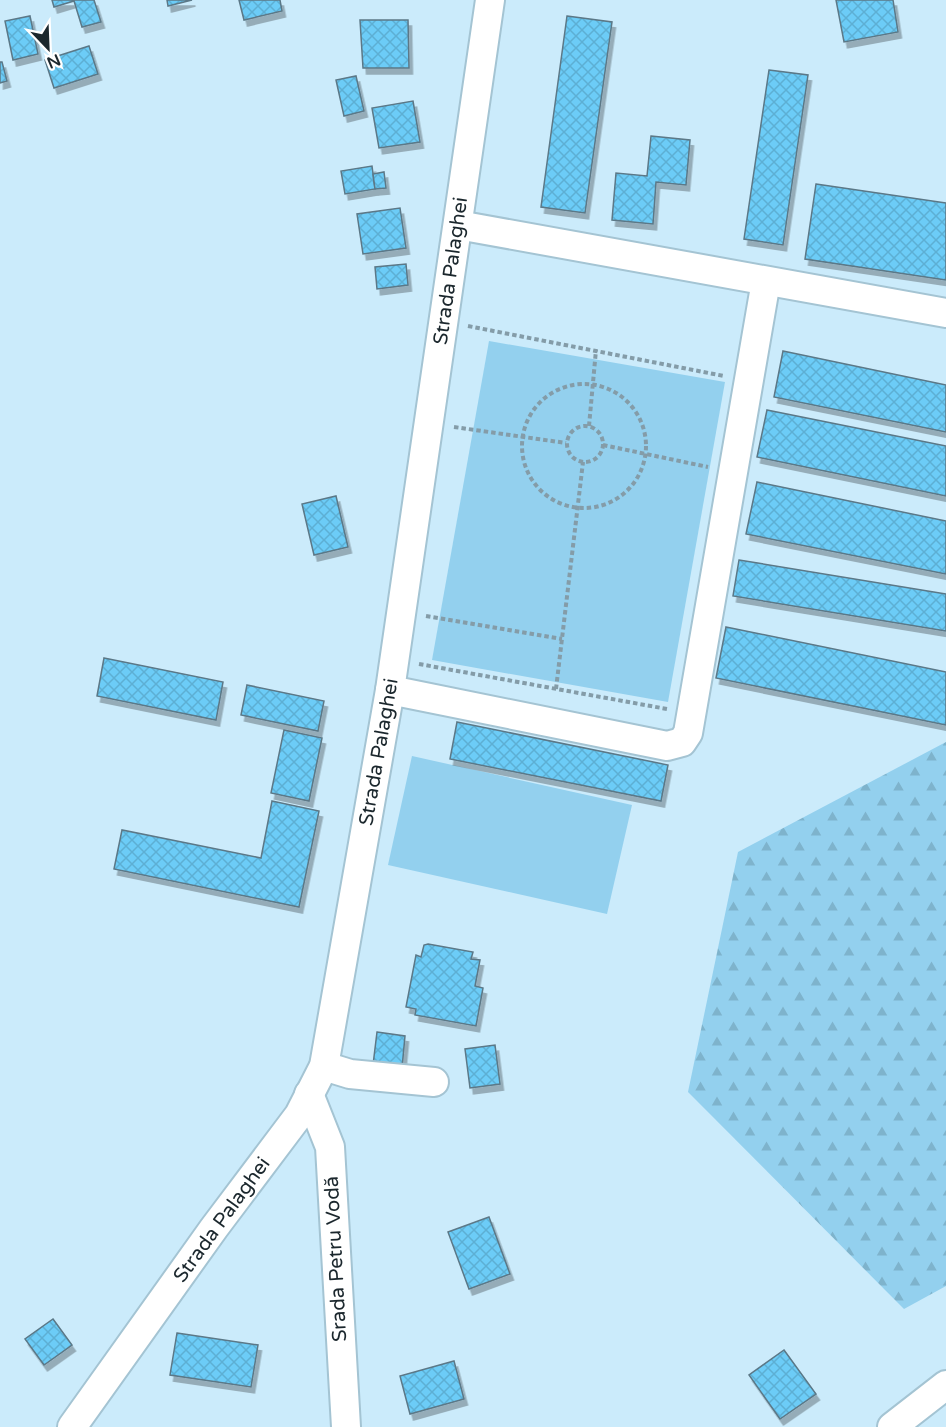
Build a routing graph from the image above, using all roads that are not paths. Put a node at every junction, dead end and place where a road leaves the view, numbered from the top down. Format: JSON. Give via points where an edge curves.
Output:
{"nodes":[{"id":1,"x":490,"y":0,"type":"edge"},
{"id":2,"x":458,"y":225,"type":"junction"},
{"id":3,"x":766,"y":281,"type":"junction"},
{"id":4,"x":946,"y":313,"type":"edge"},
{"id":5,"x":390,"y":690,"type":"junction"},
{"id":6,"x":324,"y":1066,"type":"junction"},
{"id":7,"x":434,"y":1082,"type":"dead end"},
{"id":8,"x":309,"y":1094,"type":"junction"},
{"id":9,"x":946,"y":1385,"type":"edge"},
{"id":10,"x":72,"y":1427,"type":"edge"},
{"id":11,"x":346,"y":1427,"type":"edge"},
{"id":12,"x":892,"y":1427,"type":"edge"}],
"edges":[{"from":1,"to":2,"type":"street","name":"Strada Palaghei"},
{"from":2,"to":3,"type":"street"},
{"from":2,"to":5,"type":"street","name":"Strada Palaghei"},
{"from":3,"to":4,"type":"street"},
{"from":3,"to":5,"type":"street","via":[[688,733],[682,742],[667,746]]},
{"from":5,"to":6,"type":"street","name":"Strada Palaghei"},
{"from":6,"to":7,"type":"street","via":[[350,1074]]},
{"from":6,"to":8,"type":"street","name":"Strada Palaghei"},
{"from":8,"to":10,"type":"street","name":"Strada Palaghei","via":[[299,1115]]},
{"from":8,"to":11,"type":"street","name":"Srada Petru Vodă","via":[[330,1147]]},
{"from":9,"to":12,"type":"street"}]}
